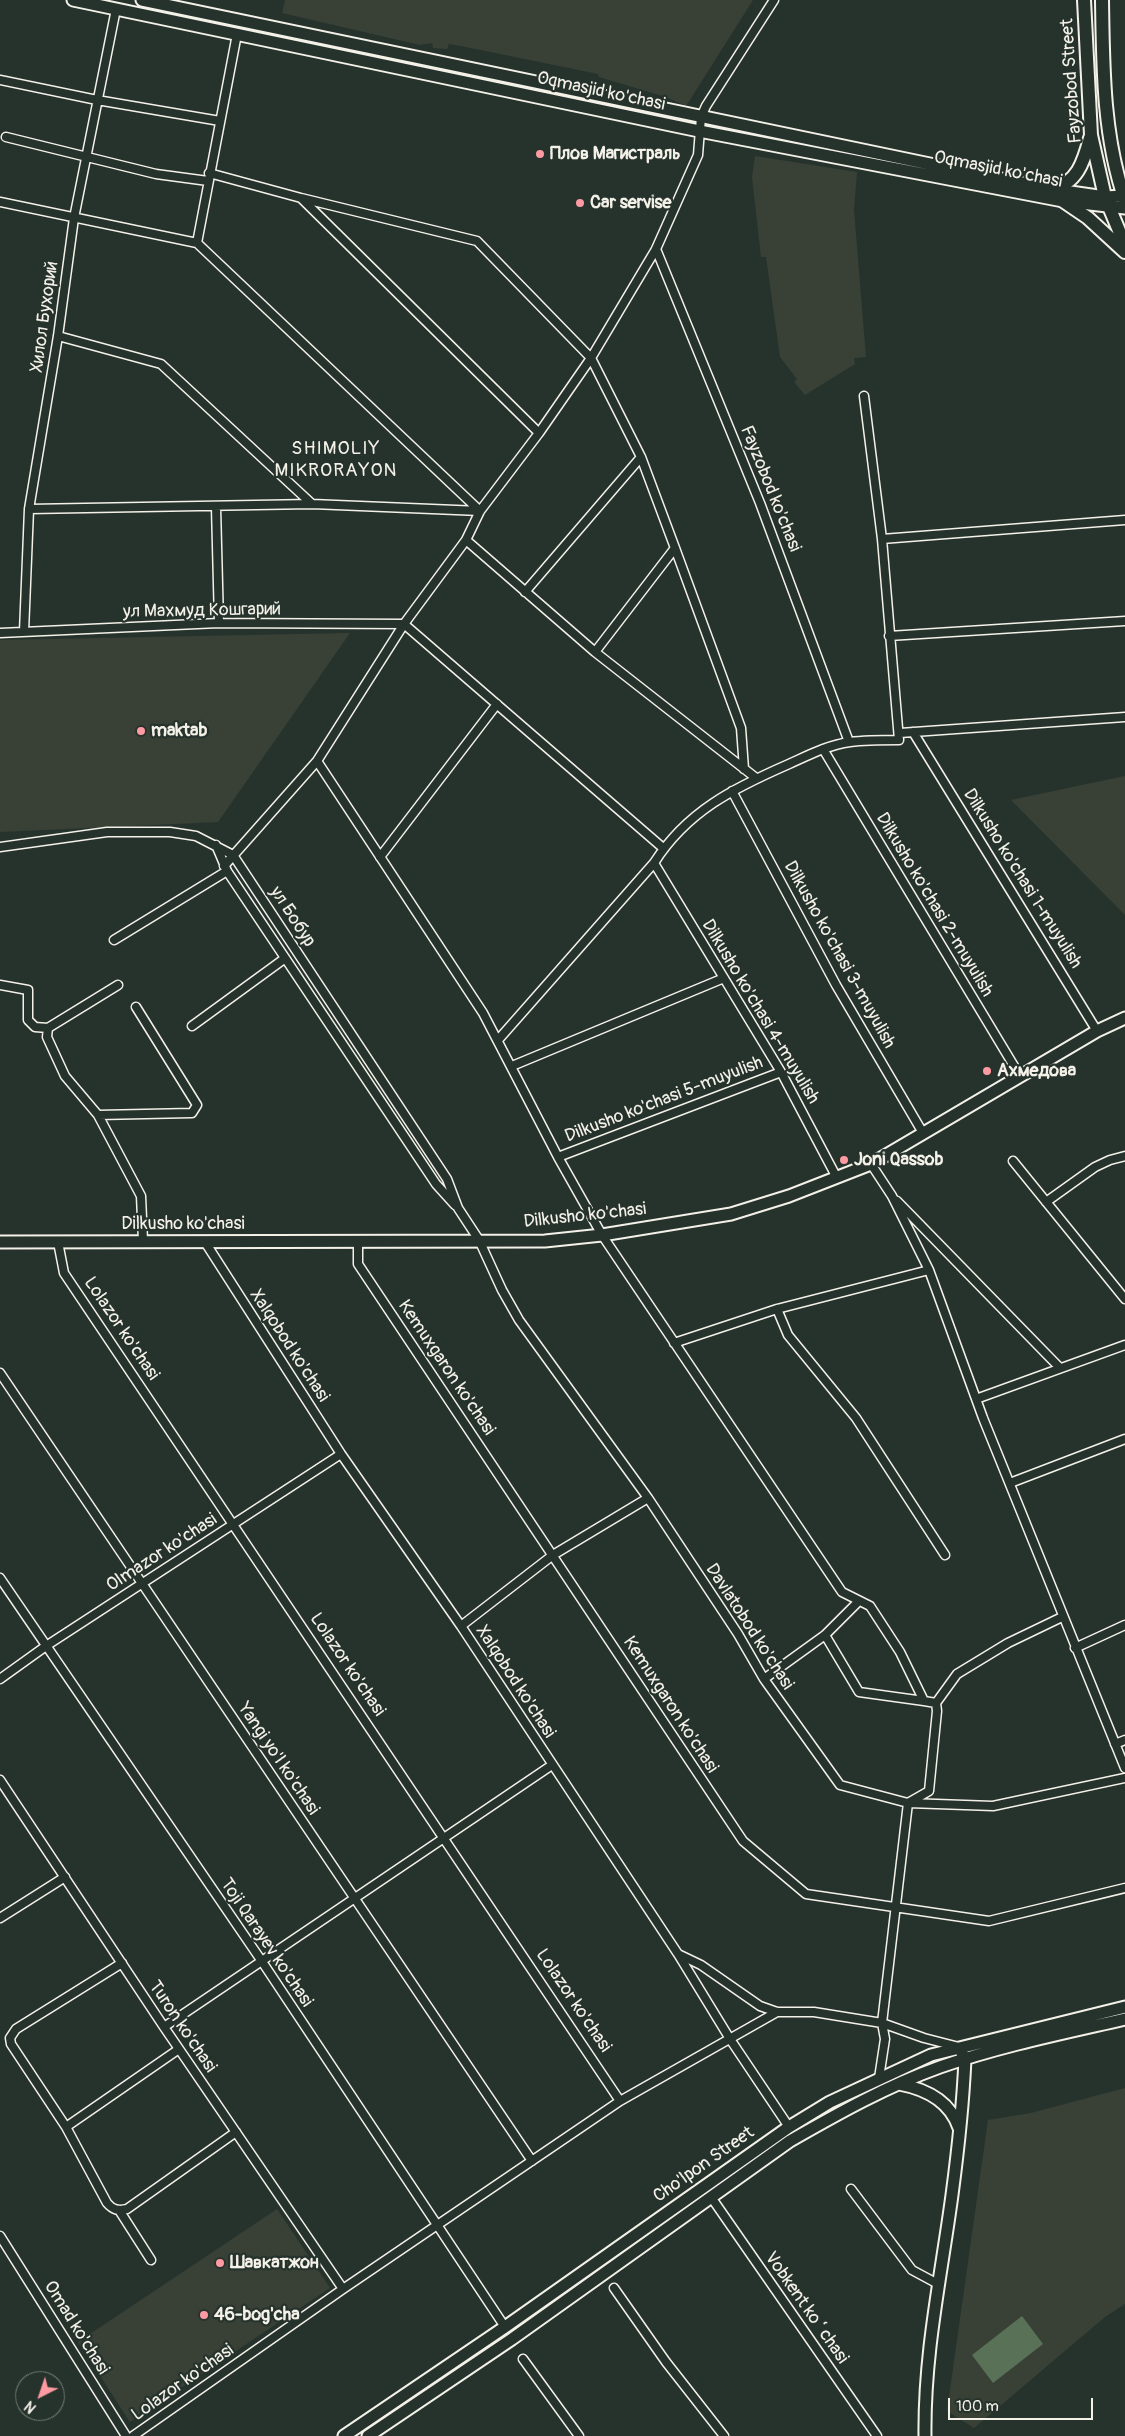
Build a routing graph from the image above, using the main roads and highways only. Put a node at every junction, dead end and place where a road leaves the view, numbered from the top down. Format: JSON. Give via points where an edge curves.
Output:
{"nodes":[{"id":1,"x":72,"y":0,"type":"edge"},
{"id":2,"x":142,"y":0,"type":"edge"},
{"id":3,"x":1084,"y":0,"type":"edge"},
{"id":4,"x":1102,"y":0,"type":"edge"},
{"id":5,"x":1091,"y":135,"type":"junction"},
{"id":6,"x":1050,"y":189,"type":"junction"},
{"id":7,"x":1063,"y":201,"type":"junction"},
{"id":8,"x":1125,"y":201,"type":"edge"},
{"id":9,"x":1107,"y":202,"type":"junction"},
{"id":10,"x":1125,"y":245,"type":"edge"},
{"id":11,"x":1125,"y":252,"type":"edge"},
{"id":12,"x":1125,"y":1018,"type":"edge"},
{"id":13,"x":0,"y":1242,"type":"edge"},
{"id":14,"x":1125,"y":2007,"type":"edge"},
{"id":15,"x":1125,"y":2019,"type":"edge"},
{"id":16,"x":960,"y":2047,"type":"junction"},
{"id":17,"x":965,"y":2059,"type":"junction"},
{"id":18,"x":898,"y":2084,"type":"junction"},
{"id":19,"x":960,"y":2130,"type":"junction"},
{"id":20,"x":344,"y":2436,"type":"edge"},
{"id":21,"x":368,"y":2436,"type":"edge"},
{"id":22,"x":925,"y":2436,"type":"edge"}],
"edges":[{"from":1,"to":7,"type":"main road","name":"Oqmasjid ko'chasi","via":[[699,131]]},
{"from":2,"to":6,"type":"main road","name":"Oqmasjid ko'chasi"},
{"from":3,"to":5,"type":"main road","name":"Fayzobod Street"},
{"from":4,"to":8,"type":"main road","name":"Fayzobod Street","via":[[1104,83],[1110,144]]},
{"from":5,"to":6,"type":"main road","via":[[1080,169],[1068,182]]},
{"from":5,"to":9,"type":"main road","name":"Fayzobod Street"},
{"from":6,"to":9,"type":"main road","name":"Oqmasjid ko'chasi"},
{"from":7,"to":9,"type":"main road","name":"Oqmasjid ko'chasi"},
{"from":7,"to":11,"type":"main road","via":[[1088,218]]},
{"from":8,"to":9,"type":"main road","name":"Oqmasjid ko'chasi"},
{"from":9,"to":10,"type":"main road","name":"Fayzobod Street"},
{"from":12,"to":13,"type":"main road","name":"Dilkusho ko'chasi","via":[[1097,1031],[871,1164],[789,1196],[731,1214],[545,1241]]},
{"from":14,"to":16,"type":"main road","name":"Cho'lpon Street"},
{"from":15,"to":17,"type":"main road","name":"Cho'lpon Street"},
{"from":16,"to":17,"type":"main road"},
{"from":16,"to":20,"type":"main road","name":"Cho'lpon Street","via":[[931,2055],[879,2078],[788,2127],[505,2327]]},
{"from":17,"to":18,"type":"main road","name":"Cho'lpon Street"},
{"from":17,"to":19,"type":"main road"},
{"from":18,"to":19,"type":"main road","via":[[917,2087],[948,2106]]},
{"from":18,"to":21,"type":"main road","name":"Cho'lpon Street","via":[[790,2141],[512,2339]]},
{"from":19,"to":22,"type":"main road","via":[[924,2390]]}]}
